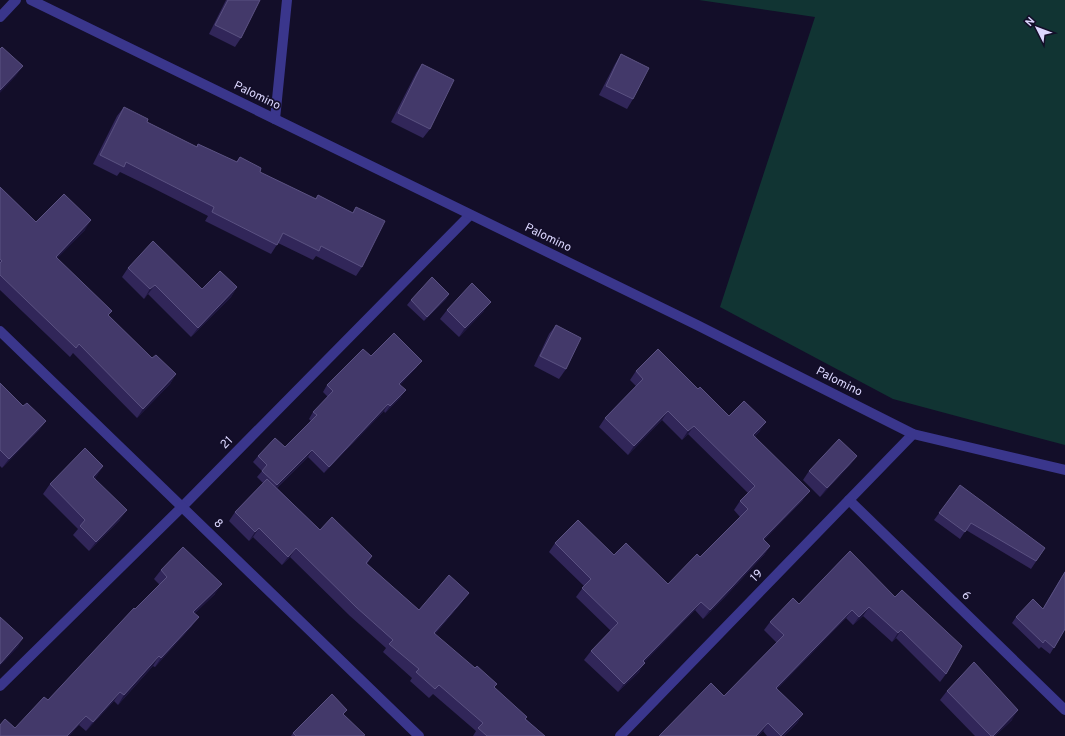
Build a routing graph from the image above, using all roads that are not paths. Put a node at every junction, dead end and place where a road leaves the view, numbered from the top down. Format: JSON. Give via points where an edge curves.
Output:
{"nodes":[{"id":1,"x":16,"y":0,"type":"edge"},
{"id":2,"x":31,"y":0,"type":"edge"},
{"id":3,"x":287,"y":0,"type":"edge"},
{"id":4,"x":0,"y":17,"type":"edge"},
{"id":5,"x":274,"y":119,"type":"junction"},
{"id":6,"x":470,"y":215,"type":"junction"},
{"id":7,"x":0,"y":331,"type":"edge"},
{"id":8,"x":913,"y":434,"type":"junction"},
{"id":9,"x":1065,"y":470,"type":"edge"},
{"id":10,"x":849,"y":500,"type":"junction"},
{"id":11,"x":182,"y":507,"type":"junction"},
{"id":12,"x":0,"y":686,"type":"edge"},
{"id":13,"x":1065,"y":710,"type":"edge"},
{"id":14,"x":419,"y":736,"type":"edge"},
{"id":15,"x":620,"y":736,"type":"edge"}],
"edges":[{"from":1,"to":4,"type":"street"},
{"from":2,"to":5,"type":"street","name":"Palomino"},
{"from":3,"to":5,"type":"street"},
{"from":5,"to":6,"type":"street","name":"Palomino"},
{"from":6,"to":8,"type":"street","name":"Palomino"},
{"from":6,"to":11,"type":"street","name":"21"},
{"from":7,"to":11,"type":"street","name":"8"},
{"from":8,"to":9,"type":"street","name":"Palomino"},
{"from":8,"to":10,"type":"street","name":"19"},
{"from":10,"to":13,"type":"street","name":"6"},
{"from":10,"to":15,"type":"street","name":"19"},
{"from":11,"to":12,"type":"street","name":"21"},
{"from":11,"to":14,"type":"street","name":"8"}]}
